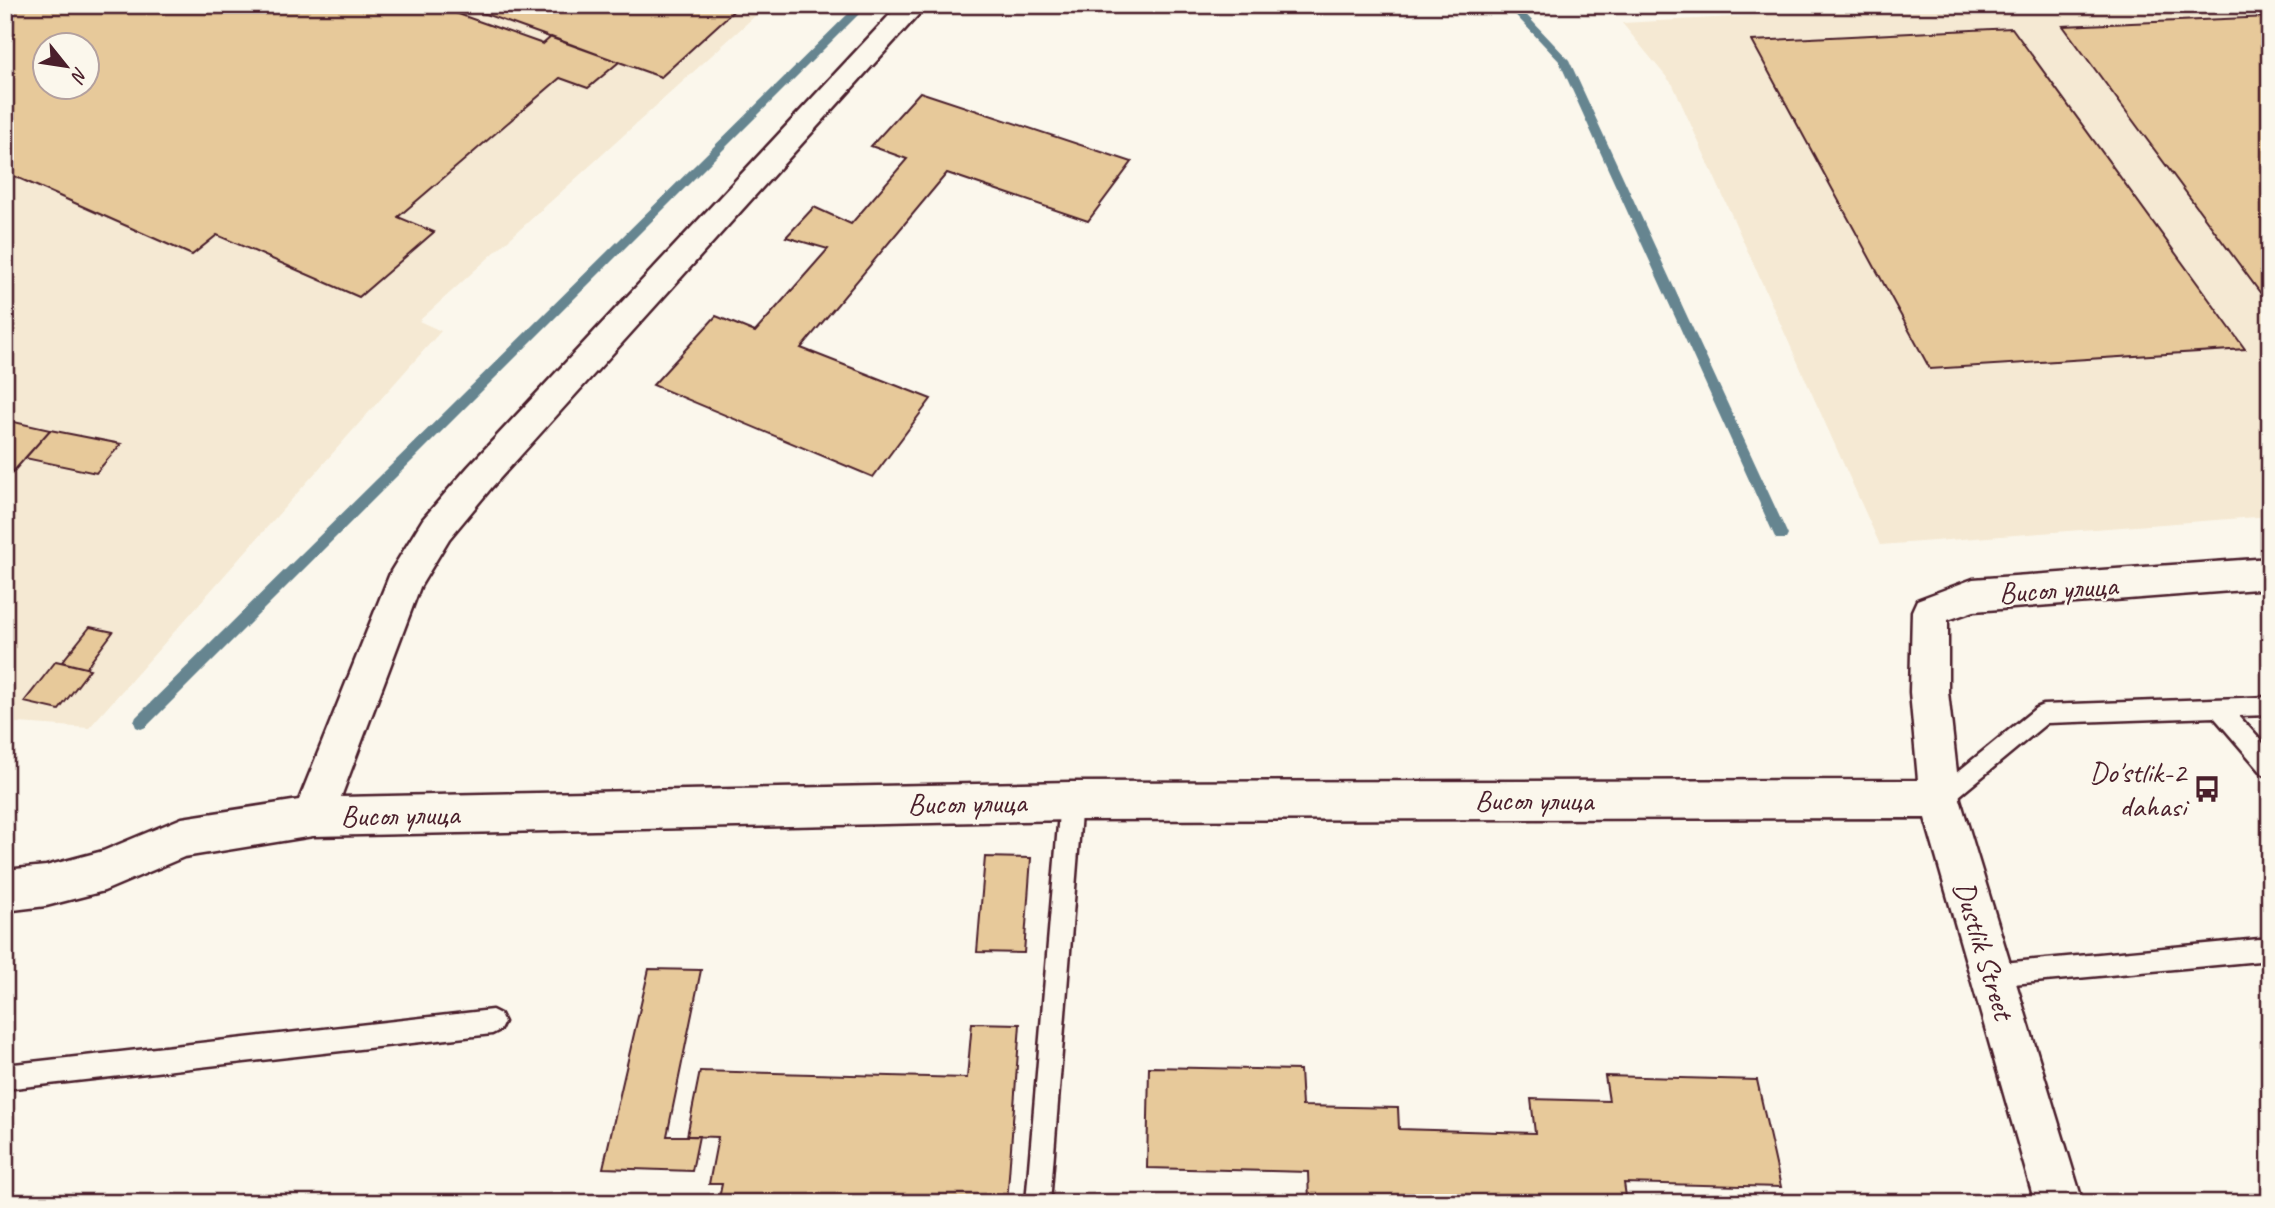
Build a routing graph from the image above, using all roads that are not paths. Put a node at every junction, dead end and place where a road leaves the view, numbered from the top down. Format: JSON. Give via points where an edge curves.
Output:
{"nodes":[{"id":1,"x":914,"y":5,"type":"edge"},
{"id":2,"x":2270,"y":573,"type":"edge"},
{"id":3,"x":1929,"y":692,"type":"joint"},
{"id":4,"x":2269,"y":706,"type":"edge"},
{"id":5,"x":2218,"y":708,"type":"junction"},
{"id":6,"x":2270,"y":767,"type":"edge"},
{"id":7,"x":1940,"y":799,"type":"junction"},
{"id":8,"x":1071,"y":801,"type":"junction"},
{"id":9,"x":313,"y":817,"type":"junction"},
{"id":10,"x":5,"y":891,"type":"edge"},
{"id":11,"x":2269,"y":949,"type":"edge"},
{"id":12,"x":1992,"y":975,"type":"junction"},
{"id":13,"x":492,"y":1022,"type":"dead end"},
{"id":14,"x":5,"y":1077,"type":"edge"},
{"id":15,"x":1038,"y":1203,"type":"edge"},
{"id":16,"x":2059,"y":1203,"type":"edge"}],
"edges":[{"from":1,"to":9,"type":"street","via":[[436,529],[404,582]]},
{"from":2,"to":3,"type":"street","name":"Висол улица","via":[[1973,596],[1930,611]]},
{"from":3,"to":7,"type":"street","name":"Dustlik Street"},
{"from":4,"to":5,"type":"lane"},
{"from":5,"to":6,"type":"lane"},
{"from":5,"to":7,"type":"lane","via":[[2043,714]]},
{"from":7,"to":8,"type":"street","name":"Висол улица"},
{"from":7,"to":12,"type":"street","name":"Dustlik Street"},
{"from":8,"to":9,"type":"street","name":"Висол улица"},
{"from":8,"to":15,"type":"lane"},
{"from":9,"to":10,"type":"street","name":"Висол улица","via":[[182,838],[104,871]]},
{"from":11,"to":12,"type":"lane"},
{"from":12,"to":16,"type":"street","name":"Dustlik Street"},
{"from":13,"to":14,"type":"lane"}]}
